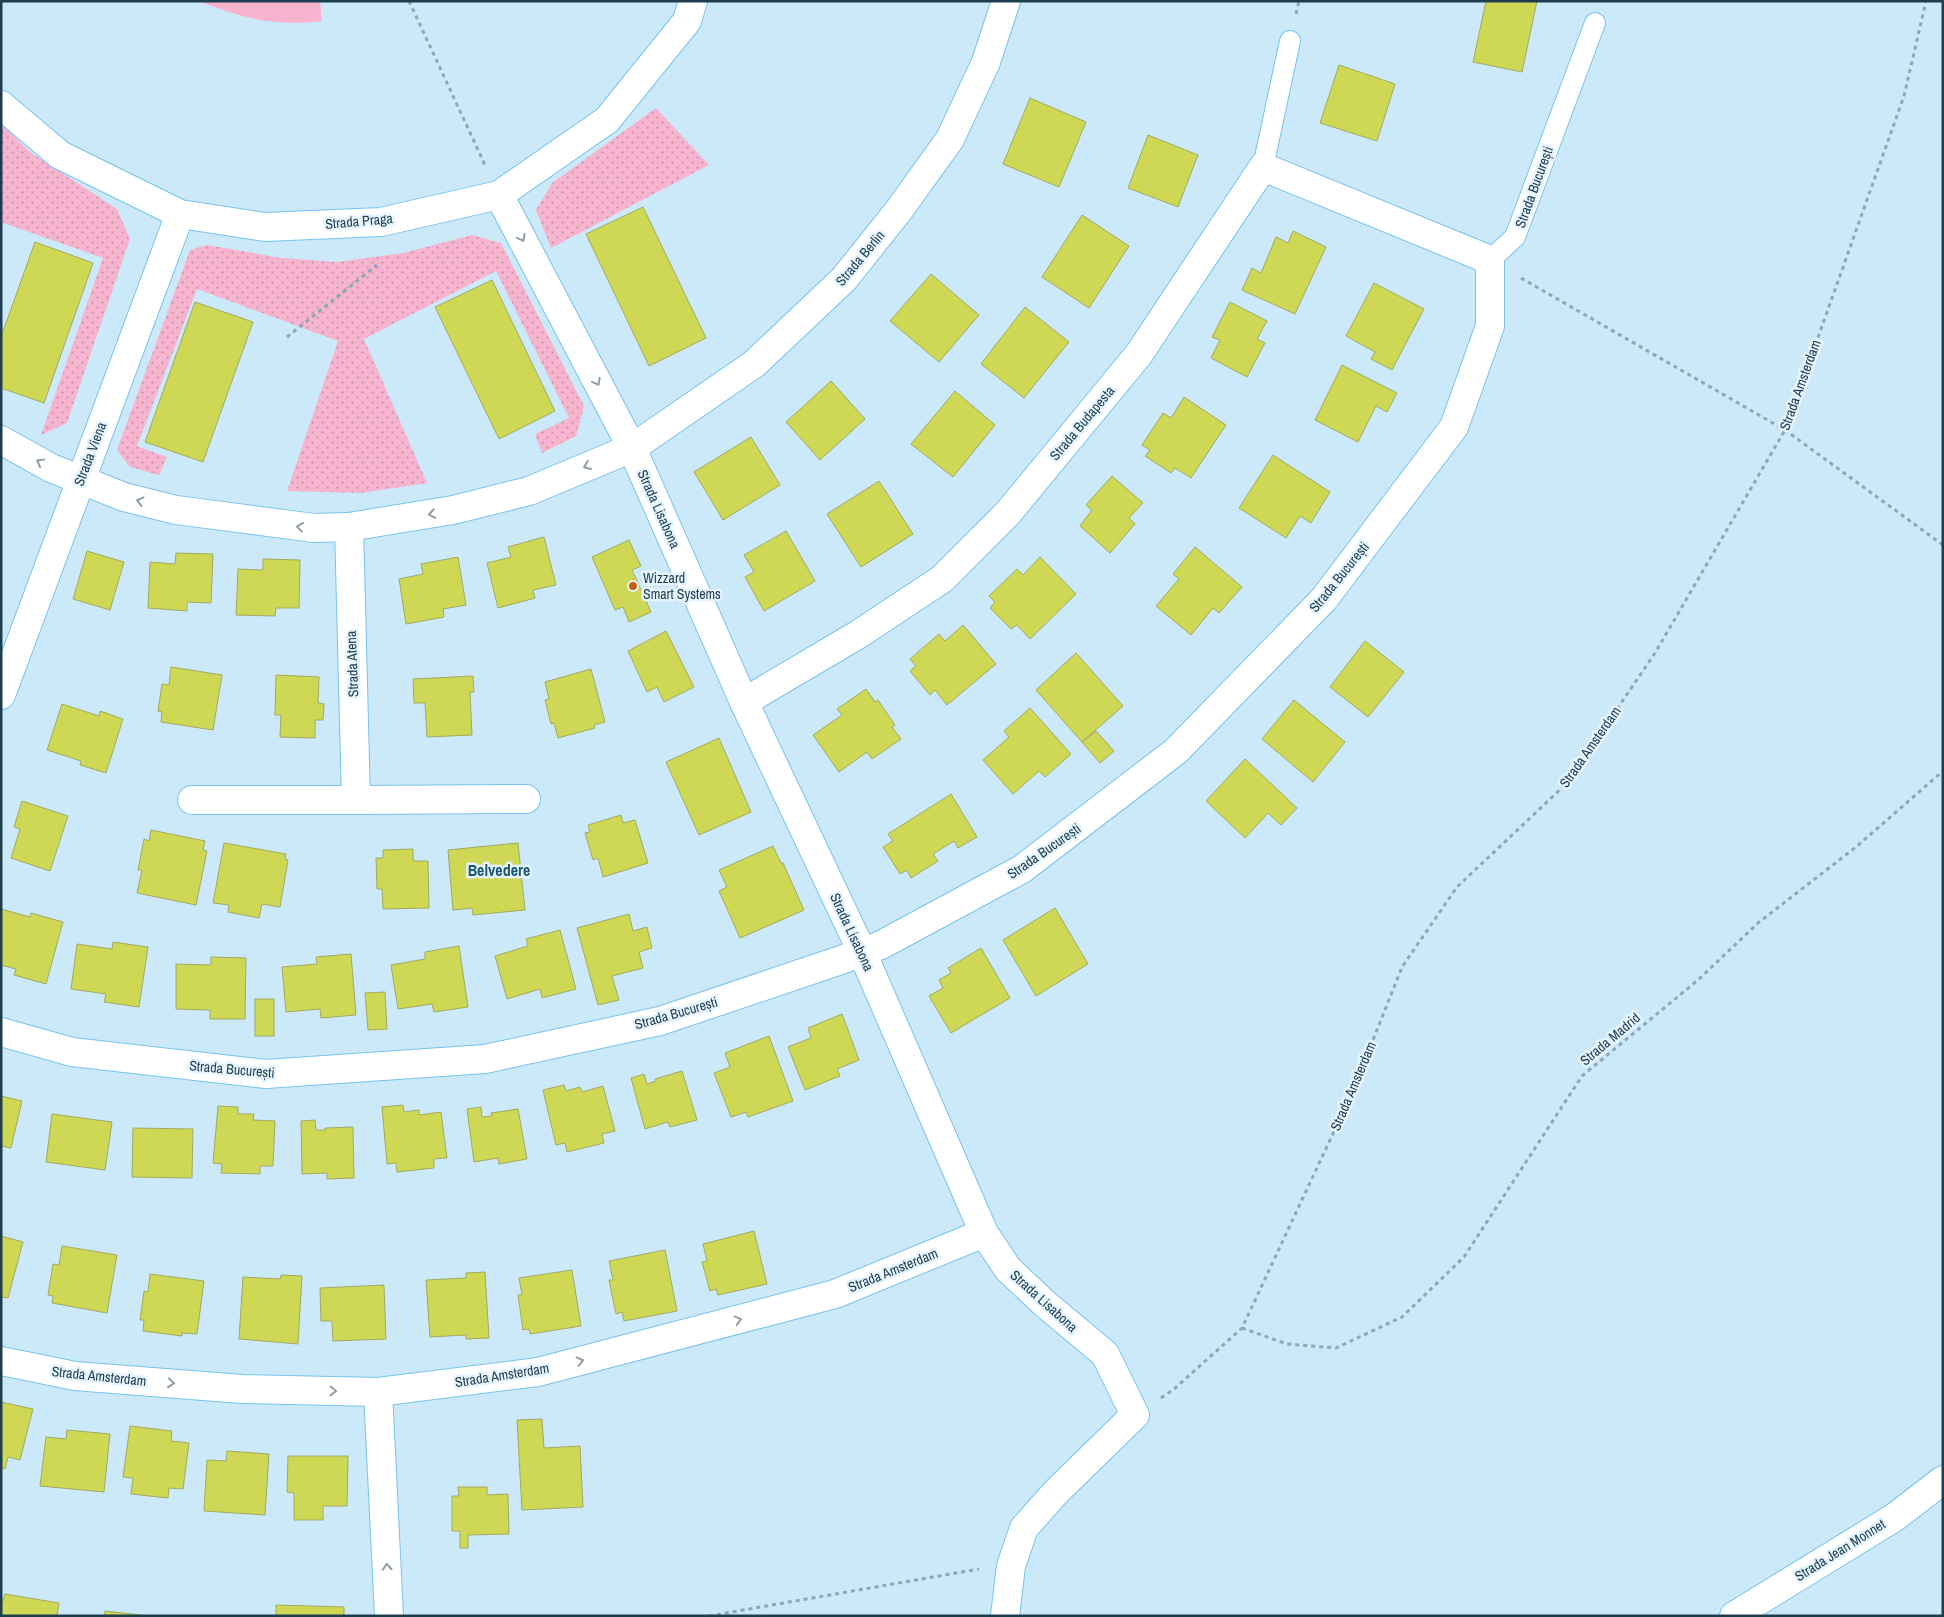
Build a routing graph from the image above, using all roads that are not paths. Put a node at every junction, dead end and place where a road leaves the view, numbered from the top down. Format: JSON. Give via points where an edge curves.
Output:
{"nodes":[{"id":1,"x":693,"y":1,"type":"edge"},
{"id":2,"x":1006,"y":1,"type":"edge"},
{"id":3,"x":1594,"y":23,"type":"dead end"},
{"id":4,"x":1290,"y":41,"type":"dead end"},
{"id":5,"x":1,"y":105,"type":"edge"},
{"id":6,"x":1263,"y":167,"type":"junction"},
{"id":7,"x":499,"y":195,"type":"junction"},
{"id":8,"x":180,"y":214,"type":"junction"},
{"id":9,"x":1490,"y":260,"type":"junction"},
{"id":10,"x":1,"y":440,"type":"edge"},
{"id":11,"x":632,"y":448,"type":"junction"},
{"id":12,"x":80,"y":480,"type":"junction"},
{"id":13,"x":349,"y":527,"type":"junction"},
{"id":14,"x":1,"y":695,"type":"edge"},
{"id":15,"x":744,"y":702,"type":"junction"},
{"id":16,"x":526,"y":799,"type":"dead end"},
{"id":17,"x":192,"y":800,"type":"dead end"},
{"id":18,"x":356,"y":800,"type":"junction"},
{"id":19,"x":862,"y":952,"type":"junction"},
{"id":20,"x":1,"y":1032,"type":"edge"},
{"id":21,"x":984,"y":1233,"type":"junction"},
{"id":22,"x":1,"y":1361,"type":"edge"},
{"id":23,"x":378,"y":1392,"type":"junction"},
{"id":24,"x":1943,"y":1480,"type":"edge"},
{"id":25,"x":389,"y":1616,"type":"edge"},
{"id":26,"x":1005,"y":1616,"type":"edge"},
{"id":27,"x":1734,"y":1616,"type":"edge"}],
"edges":[{"from":1,"to":7,"type":"street","name":"Strada Praga","via":[[686,20],[608,120]]},
{"from":2,"to":11,"type":"street","name":"Strada Berlin","via":[[986,62],[950,139],[844,279],[754,364]]},
{"from":3,"to":9,"type":"lane","name":"Strada București","via":[[1515,237]]},
{"from":4,"to":6,"type":"lane","name":"Strada Budapesta"},
{"from":5,"to":8,"type":"street","name":"Strada Praga","via":[[60,155]]},
{"from":6,"to":9,"type":"street"},
{"from":6,"to":15,"type":"street","name":"Strada Budapesta","via":[[1140,354],[1008,513],[942,579],[859,634]]},
{"from":7,"to":8,"type":"street","name":"Strada Praga","via":[[381,222],[265,227]]},
{"from":7,"to":11,"type":"street","name":"Strada Lisabona","one_way":true},
{"from":8,"to":12,"type":"street","name":"Strada Viena"},
{"from":9,"to":19,"type":"street","name":"Strada București","via":[[1490,326],[1454,427],[1324,600],[1176,751],[1030,863],[881,945]]},
{"from":12,"to":10,"type":"street","one_way":true},
{"from":11,"to":13,"type":"street","name":"Strada Berlin","one_way":true,"via":[[529,491],[453,510]]},
{"from":11,"to":15,"type":"street","name":"Strada Lisabona"},
{"from":13,"to":12,"type":"street","name":"Strada Berlin","one_way":true,"via":[[314,528],[176,510],[124,497]]},
{"from":12,"to":14,"type":"street","name":"Strada Viena"},
{"from":13,"to":18,"type":"street","name":"Strada Atena"},
{"from":15,"to":19,"type":"street","name":"Strada Lisabona"},
{"from":16,"to":18,"type":"street"},
{"from":17,"to":18,"type":"street"},
{"from":19,"to":20,"type":"street","name":"Strada București","via":[[660,1020],[485,1059],[266,1074],[72,1052]]},
{"from":19,"to":21,"type":"street","name":"Strada Lisabona"},
{"from":23,"to":21,"type":"street","name":"Strada Amsterdam","one_way":true,"via":[[538,1372],[683,1334],[835,1294]]},
{"from":21,"to":26,"type":"street","name":"Strada Lisabona","via":[[1008,1269],[1105,1354],[1135,1415],[1024,1528],[1012,1566]]},
{"from":22,"to":23,"type":"street","name":"Strada Amsterdam","one_way":true,"via":[[85,1376],[242,1389]]},
{"from":25,"to":23,"type":"street","one_way":true},
{"from":24,"to":27,"type":"street","name":"Strada Jean Monnet","via":[[1895,1517]]}]}
